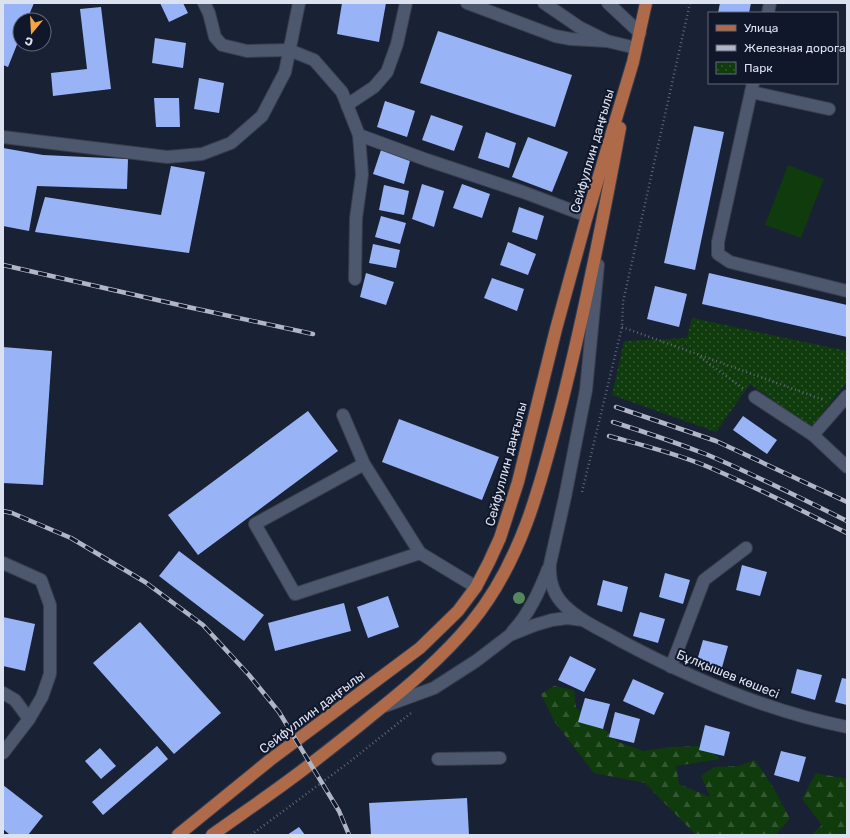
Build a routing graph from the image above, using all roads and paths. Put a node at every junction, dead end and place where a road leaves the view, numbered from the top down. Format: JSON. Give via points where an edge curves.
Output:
{"nodes":[{"id":1,"x":204,"y":3,"type":"edge"},
{"id":2,"x":299,"y":3,"type":"edge"},
{"id":3,"x":406,"y":3,"type":"edge"},
{"id":4,"x":467,"y":3,"type":"edge"},
{"id":5,"x":544,"y":3,"type":"edge"},
{"id":6,"x":608,"y":3,"type":"edge"},
{"id":7,"x":646,"y":3,"type":"edge"},
{"id":8,"x":690,"y":3,"type":"edge"},
{"id":9,"x":640,"y":33,"type":"junction"},
{"id":10,"x":607,"y":41,"type":"junction"},
{"id":11,"x":636,"y":48,"type":"junction"},
{"id":12,"x":289,"y":50,"type":"junction"},
{"id":13,"x":633,"y":62,"type":"junction"},
{"id":14,"x":752,"y":88,"type":"edge"},
{"id":15,"x":347,"y":105,"type":"junction"},
{"id":16,"x":829,"y":109,"type":"dead end"},
{"id":17,"x":359,"y":135,"type":"junction"},
{"id":18,"x":3,"y":137,"type":"edge"},
{"id":19,"x":587,"y":216,"type":"junction"},
{"id":20,"x":601,"y":234,"type":"junction"},
{"id":21,"x":355,"y":279,"type":"dead end"},
{"id":22,"x":847,"y":292,"type":"edge"},
{"id":23,"x":622,"y":327,"type":"junction"},
{"id":24,"x":696,"y":355,"type":"junction"},
{"id":25,"x":754,"y":397,"type":"joint"},
{"id":26,"x":843,"y":401,"type":"edge"},
{"id":27,"x":343,"y":415,"type":"dead end"},
{"id":28,"x":813,"y":435,"type":"junction"},
{"id":29,"x":364,"y":464,"type":"junction"},
{"id":30,"x":847,"y":467,"type":"edge"},
{"id":31,"x":581,"y":498,"type":"dead end"},
{"id":32,"x":746,"y":548,"type":"dead end"},
{"id":33,"x":420,"y":553,"type":"junction"},
{"id":34,"x":3,"y":563,"type":"edge"},
{"id":35,"x":550,"y":564,"type":"junction"},
{"id":36,"x":476,"y":587,"type":"junction"},
{"id":37,"x":583,"y":620,"type":"junction"},
{"id":38,"x":510,"y":635,"type":"junction"},
{"id":39,"x":671,"y":667,"type":"junction"},
{"id":40,"x":3,"y":693,"type":"edge"},
{"id":41,"x":382,"y":707,"type":"junction"},
{"id":42,"x":415,"y":710,"type":"dead end"},
{"id":43,"x":29,"y":718,"type":"junction"},
{"id":44,"x":847,"y":727,"type":"edge"},
{"id":45,"x":3,"y":753,"type":"edge"},
{"id":46,"x":500,"y":758,"type":"dead end"},
{"id":47,"x":438,"y":759,"type":"dead end"},
{"id":48,"x":178,"y":835,"type":"edge"},
{"id":49,"x":212,"y":835,"type":"edge"},
{"id":50,"x":251,"y":835,"type":"edge"}],
"edges":[{"from":1,"to":12,"type":"street","via":[[215,36],[222,45],[248,51]]},
{"from":2,"to":12,"type":"street"},
{"from":3,"to":15,"type":"street","via":[[397,44],[387,72],[374,87]]},
{"from":4,"to":10,"type":"street","via":[[555,36]]},
{"from":5,"to":10,"type":"street","via":[[579,27]]},
{"from":6,"to":9,"type":"street"},
{"from":7,"to":9,"type":"main road","name":"Сейфуллин даңғылы"},
{"from":8,"to":23,"type":"path","via":[[623,302]]},
{"from":9,"to":11,"type":"main road","name":"Сейфуллин даңғылы"},
{"from":10,"to":11,"type":"street"},
{"from":11,"to":13,"type":"main road","name":"Сейфуллин даңғылы"},
{"from":12,"to":15,"type":"street","via":[[314,60],[342,92]]},
{"from":12,"to":18,"type":"street","via":[[285,72],[262,116],[231,144],[202,154],[167,157]]},
{"from":13,"to":19,"type":"main road","name":"Сейфуллин даңғылы"},
{"from":13,"to":20,"type":"main road","name":"Сейфуллин даңғылы"},
{"from":14,"to":16,"type":"street"},
{"from":14,"to":22,"type":"street","via":[[718,242],[718,254],[730,262]]},
{"from":15,"to":17,"type":"street"},
{"from":17,"to":19,"type":"street"},
{"from":17,"to":21,"type":"street","via":[[362,175],[356,218]]},
{"from":19,"to":36,"type":"main road","name":"Сейфуллин даңғылы","via":[[510,508]]},
{"from":20,"to":35,"type":"street","via":[[586,390]]},
{"from":20,"to":41,"type":"main road","name":"Сейфуллин даңғылы","via":[[542,482],[506,571],[472,622],[437,660]]},
{"from":23,"to":24,"type":"path"},
{"from":23,"to":31,"type":"path"},
{"from":24,"to":25,"type":"path"},
{"from":24,"to":26,"type":"path"},
{"from":25,"to":28,"type":"street"},
{"from":26,"to":28,"type":"street"},
{"from":27,"to":29,"type":"street"},
{"from":28,"to":30,"type":"street"},
{"from":29,"to":33,"type":"street"},
{"from":29,"to":33,"type":"street","via":[[254,524],[295,594]]},
{"from":32,"to":39,"type":"street","via":[[704,580]]},
{"from":33,"to":36,"type":"street"},
{"from":34,"to":43,"type":"street","via":[[40,580],[50,605],[50,674],[42,697]]},
{"from":35,"to":37,"type":"street","name":"Бұлқышев көшесі","via":[[552,586],[557,596],[564,606]]},
{"from":35,"to":38,"type":"street","via":[[530,609]]},
{"from":36,"to":48,"type":"main road","name":"Сейфуллин даңғылы","via":[[458,611],[420,648],[270,760]]},
{"from":37,"to":38,"type":"street","via":[[552,620]]},
{"from":37,"to":39,"type":"street","name":"Бұлқышев көшесі"},
{"from":38,"to":41,"type":"street","via":[[476,662],[434,688]]},
{"from":39,"to":44,"type":"street","name":"Бұлқышев көшесі","via":[[751,700],[814,720]]},
{"from":40,"to":43,"type":"street","via":[[15,700]]},
{"from":41,"to":49,"type":"main road","name":"Сейфуллин даңғылы","via":[[317,759]]},
{"from":42,"to":50,"type":"path"},
{"from":43,"to":45,"type":"street"},
{"from":46,"to":47,"type":"street"}]}
